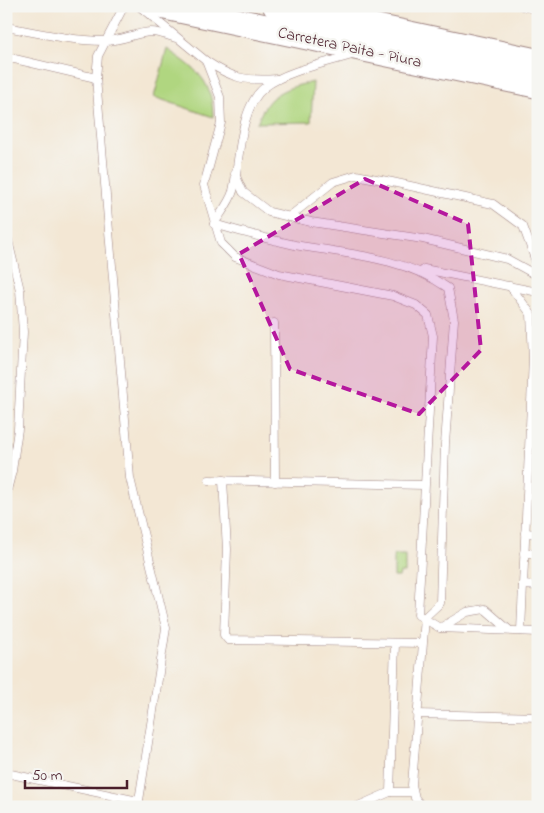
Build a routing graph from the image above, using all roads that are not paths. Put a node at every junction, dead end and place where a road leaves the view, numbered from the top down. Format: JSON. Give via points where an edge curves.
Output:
{"nodes":[{"id":1,"x":124,"y":6,"type":"edge"},
{"id":2,"x":139,"y":6,"type":"edge"},
{"id":3,"x":163,"y":6,"type":"edge"},
{"id":4,"x":276,"y":6,"type":"edge"},
{"id":5,"x":522,"y":6,"type":"edge"},
{"id":6,"x":538,"y":10,"type":"edge"},
{"id":7,"x":6,"y":27,"type":"edge"},
{"id":8,"x":180,"y":40,"type":"junction"},
{"id":9,"x":106,"y":41,"type":"junction"},
{"id":10,"x":368,"y":49,"type":"junction"},
{"id":11,"x":6,"y":57,"type":"edge"},
{"id":12,"x":206,"y":61,"type":"junction"},
{"id":13,"x":538,"y":62,"type":"edge"},
{"id":14,"x":96,"y":78,"type":"junction"},
{"id":15,"x":280,"y":79,"type":"junction"},
{"id":16,"x":538,"y":85,"type":"edge"},
{"id":17,"x":235,"y":174,"type":"junction"},
{"id":18,"x":289,"y":217,"type":"junction"},
{"id":19,"x":214,"y":224,"type":"junction"},
{"id":20,"x":6,"y":232,"type":"edge"},
{"id":21,"x":398,"y":264,"type":"junction"},
{"id":22,"x":538,"y":267,"type":"edge"},
{"id":23,"x":538,"y":276,"type":"edge"},
{"id":24,"x":510,"y":286,"type":"junction"},
{"id":25,"x":538,"y":292,"type":"edge"},
{"id":26,"x":274,"y":323,"type":"dead end"},
{"id":27,"x":209,"y":480,"type":"dead end"},
{"id":28,"x":223,"y":480,"type":"junction"},
{"id":29,"x":275,"y":482,"type":"junction"},
{"id":30,"x":424,"y":485,"type":"junction"},
{"id":31,"x":6,"y":494,"type":"edge"},
{"id":32,"x":525,"y":533,"type":"junction"},
{"id":33,"x":538,"y":534,"type":"edge"},
{"id":34,"x":524,"y":553,"type":"junction"},
{"id":35,"x":538,"y":553,"type":"edge"},
{"id":36,"x":523,"y":585,"type":"junction"},
{"id":37,"x":538,"y":586,"type":"edge"},
{"id":38,"x":424,"y":617,"type":"junction"},
{"id":39,"x":440,"y":628,"type":"junction"},
{"id":40,"x":509,"y":630,"type":"junction"},
{"id":41,"x":521,"y":631,"type":"junction"},
{"id":42,"x":538,"y":632,"type":"edge"},
{"id":43,"x":395,"y":643,"type":"junction"},
{"id":44,"x":422,"y":643,"type":"junction"},
{"id":45,"x":418,"y":714,"type":"junction"},
{"id":46,"x":538,"y":717,"type":"edge"},
{"id":47,"x":6,"y":773,"type":"edge"},
{"id":48,"x":390,"y":792,"type":"junction"},
{"id":49,"x":413,"y":792,"type":"junction"},
{"id":50,"x":138,"y":804,"type":"edge"},
{"id":51,"x":356,"y":807,"type":"edge"},
{"id":52,"x":422,"y":807,"type":"edge"}],
"edges":[{"from":1,"to":9,"type":"lane"},
{"from":2,"to":8,"type":"lane"},
{"from":3,"to":10,"type":"highway","name":"Carretera Paita - Piura"},
{"from":4,"to":13,"type":"highway","name":"Carretera Paita - Piura"},
{"from":5,"to":6,"type":"lane"},
{"from":7,"to":9,"type":"lane","via":[[59,37]]},
{"from":8,"to":9,"type":"lane","via":[[147,32]]},
{"from":8,"to":12,"type":"lane"},
{"from":9,"to":14,"type":"lane","via":[[98,56]]},
{"from":10,"to":15,"type":"lane"},
{"from":10,"to":16,"type":"highway","name":"Carretera Paita - Piura"},
{"from":11,"to":14,"type":"lane"},
{"from":12,"to":15,"type":"lane","via":[[228,76],[247,81]]},
{"from":12,"to":19,"type":"lane","via":[[220,97],[221,123],[204,185]]},
{"from":14,"to":50,"type":"lane","via":[[130,478],[166,628]]},
{"from":15,"to":17,"type":"lane","via":[[266,87],[249,108]]},
{"from":17,"to":18,"type":"lane","via":[[243,192],[259,205],[269,212]]},
{"from":17,"to":19,"type":"lane","via":[[232,193]]},
{"from":18,"to":22,"type":"lane","via":[[333,182],[356,175],[392,182],[493,204],[523,226]]},
{"from":18,"to":23,"type":"lane","via":[[423,239],[507,259]]},
{"from":19,"to":21,"type":"lane","via":[[266,239]]},
{"from":19,"to":30,"type":"lane","via":[[221,243],[234,257],[279,274],[393,296],[416,305],[428,314],[432,336]]},
{"from":20,"to":31,"type":"lane","via":[[20,290],[23,332],[18,429]]},
{"from":21,"to":24,"type":"lane"},
{"from":21,"to":38,"type":"lane","via":[[430,275],[448,288],[454,320],[445,444],[440,603]]},
{"from":24,"to":25,"type":"lane"},
{"from":24,"to":32,"type":"lane","via":[[531,314],[533,358]]},
{"from":26,"to":29,"type":"lane"},
{"from":27,"to":28,"type":"lane"},
{"from":28,"to":29,"type":"lane"},
{"from":28,"to":43,"type":"lane","via":[[228,549],[224,636],[228,640]]},
{"from":29,"to":30,"type":"lane"},
{"from":30,"to":38,"type":"lane","via":[[418,615]]},
{"from":32,"to":33,"type":"lane"},
{"from":32,"to":34,"type":"lane"},
{"from":34,"to":35,"type":"lane"},
{"from":34,"to":36,"type":"lane"},
{"from":36,"to":37,"type":"lane"},
{"from":36,"to":41,"type":"lane"},
{"from":38,"to":39,"type":"lane"},
{"from":38,"to":44,"type":"lane"},
{"from":39,"to":40,"type":"lane"},
{"from":39,"to":40,"type":"lane","via":[[467,612],[485,609]]},
{"from":40,"to":41,"type":"lane"},
{"from":41,"to":42,"type":"lane"},
{"from":43,"to":44,"type":"lane"},
{"from":43,"to":48,"type":"lane"},
{"from":44,"to":45,"type":"lane"},
{"from":45,"to":46,"type":"lane"},
{"from":45,"to":49,"type":"lane"},
{"from":47,"to":50,"type":"lane"},
{"from":48,"to":49,"type":"lane"},
{"from":48,"to":51,"type":"lane"},
{"from":49,"to":52,"type":"lane"}]}
